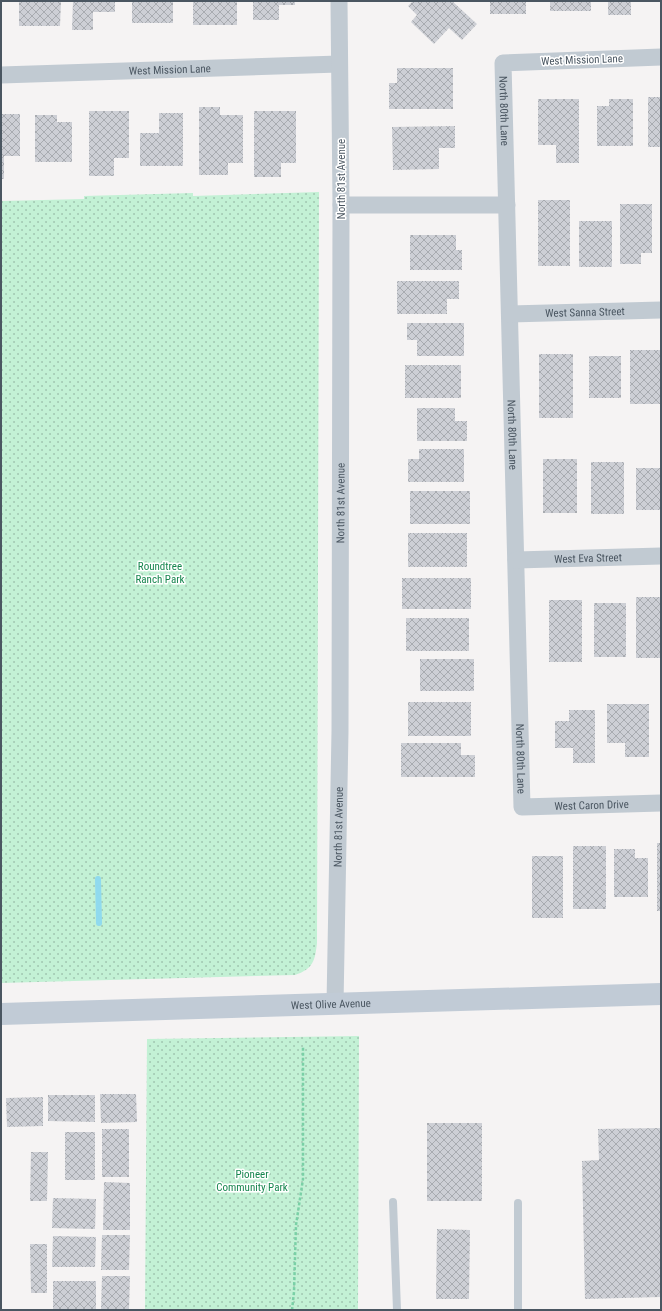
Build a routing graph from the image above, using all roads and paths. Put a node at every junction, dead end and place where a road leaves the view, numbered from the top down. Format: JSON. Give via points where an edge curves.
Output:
{"nodes":[{"id":1,"x":339,"y":1,"type":"edge"},
{"id":2,"x":661,"y":57,"type":"edge"},
{"id":3,"x":503,"y":63,"type":"joint"},
{"id":4,"x":340,"y":64,"type":"junction"},
{"id":5,"x":1,"y":75,"type":"edge"},
{"id":6,"x":341,"y":205,"type":"junction"},
{"id":7,"x":507,"y":205,"type":"junction"},
{"id":8,"x":661,"y":310,"type":"edge"},
{"id":9,"x":510,"y":314,"type":"junction"},
{"id":10,"x":661,"y":556,"type":"edge"},
{"id":11,"x":516,"y":560,"type":"junction"},
{"id":12,"x":661,"y":803,"type":"edge"},
{"id":13,"x":522,"y":807,"type":"joint"},
{"id":14,"x":661,"y":994,"type":"edge"},
{"id":15,"x":335,"y":1004,"type":"junction"},
{"id":16,"x":1,"y":1014,"type":"edge"},
{"id":17,"x":303,"y":1046,"type":"dead end"},
{"id":18,"x":393,"y":1202,"type":"dead end"},
{"id":19,"x":518,"y":1203,"type":"dead end"},
{"id":20,"x":292,"y":1310,"type":"edge"},
{"id":21,"x":397,"y":1310,"type":"edge"},
{"id":22,"x":518,"y":1310,"type":"edge"}],
"edges":[{"from":1,"to":4,"type":"street","name":"North 81st Avenue"},
{"from":2,"to":3,"type":"street","name":"West Mission Lane"},
{"from":3,"to":7,"type":"street","name":"North 80th Lane"},
{"from":4,"to":5,"type":"street","name":"West Mission Lane"},
{"from":4,"to":6,"type":"street","name":"North 81st Avenue"},
{"from":6,"to":7,"type":"street"},
{"from":6,"to":15,"type":"street","name":"North 81st Avenue","via":[[340,731]]},
{"from":7,"to":9,"type":"street","name":"North 80th Lane"},
{"from":8,"to":9,"type":"street","name":"West Sanna Street"},
{"from":9,"to":11,"type":"street","name":"North 80th Lane"},
{"from":10,"to":11,"type":"street","name":"West Eva Street"},
{"from":11,"to":13,"type":"street","name":"North 80th Lane"},
{"from":12,"to":13,"type":"street","name":"West Caron Drive"},
{"from":14,"to":15,"type":"main road","name":"West Olive Avenue"},
{"from":15,"to":16,"type":"main road","name":"West Olive Avenue"},
{"from":17,"to":20,"type":"path","via":[[303,1179],[296,1225]]},
{"from":18,"to":21,"type":"lane"},
{"from":19,"to":22,"type":"lane"}]}
